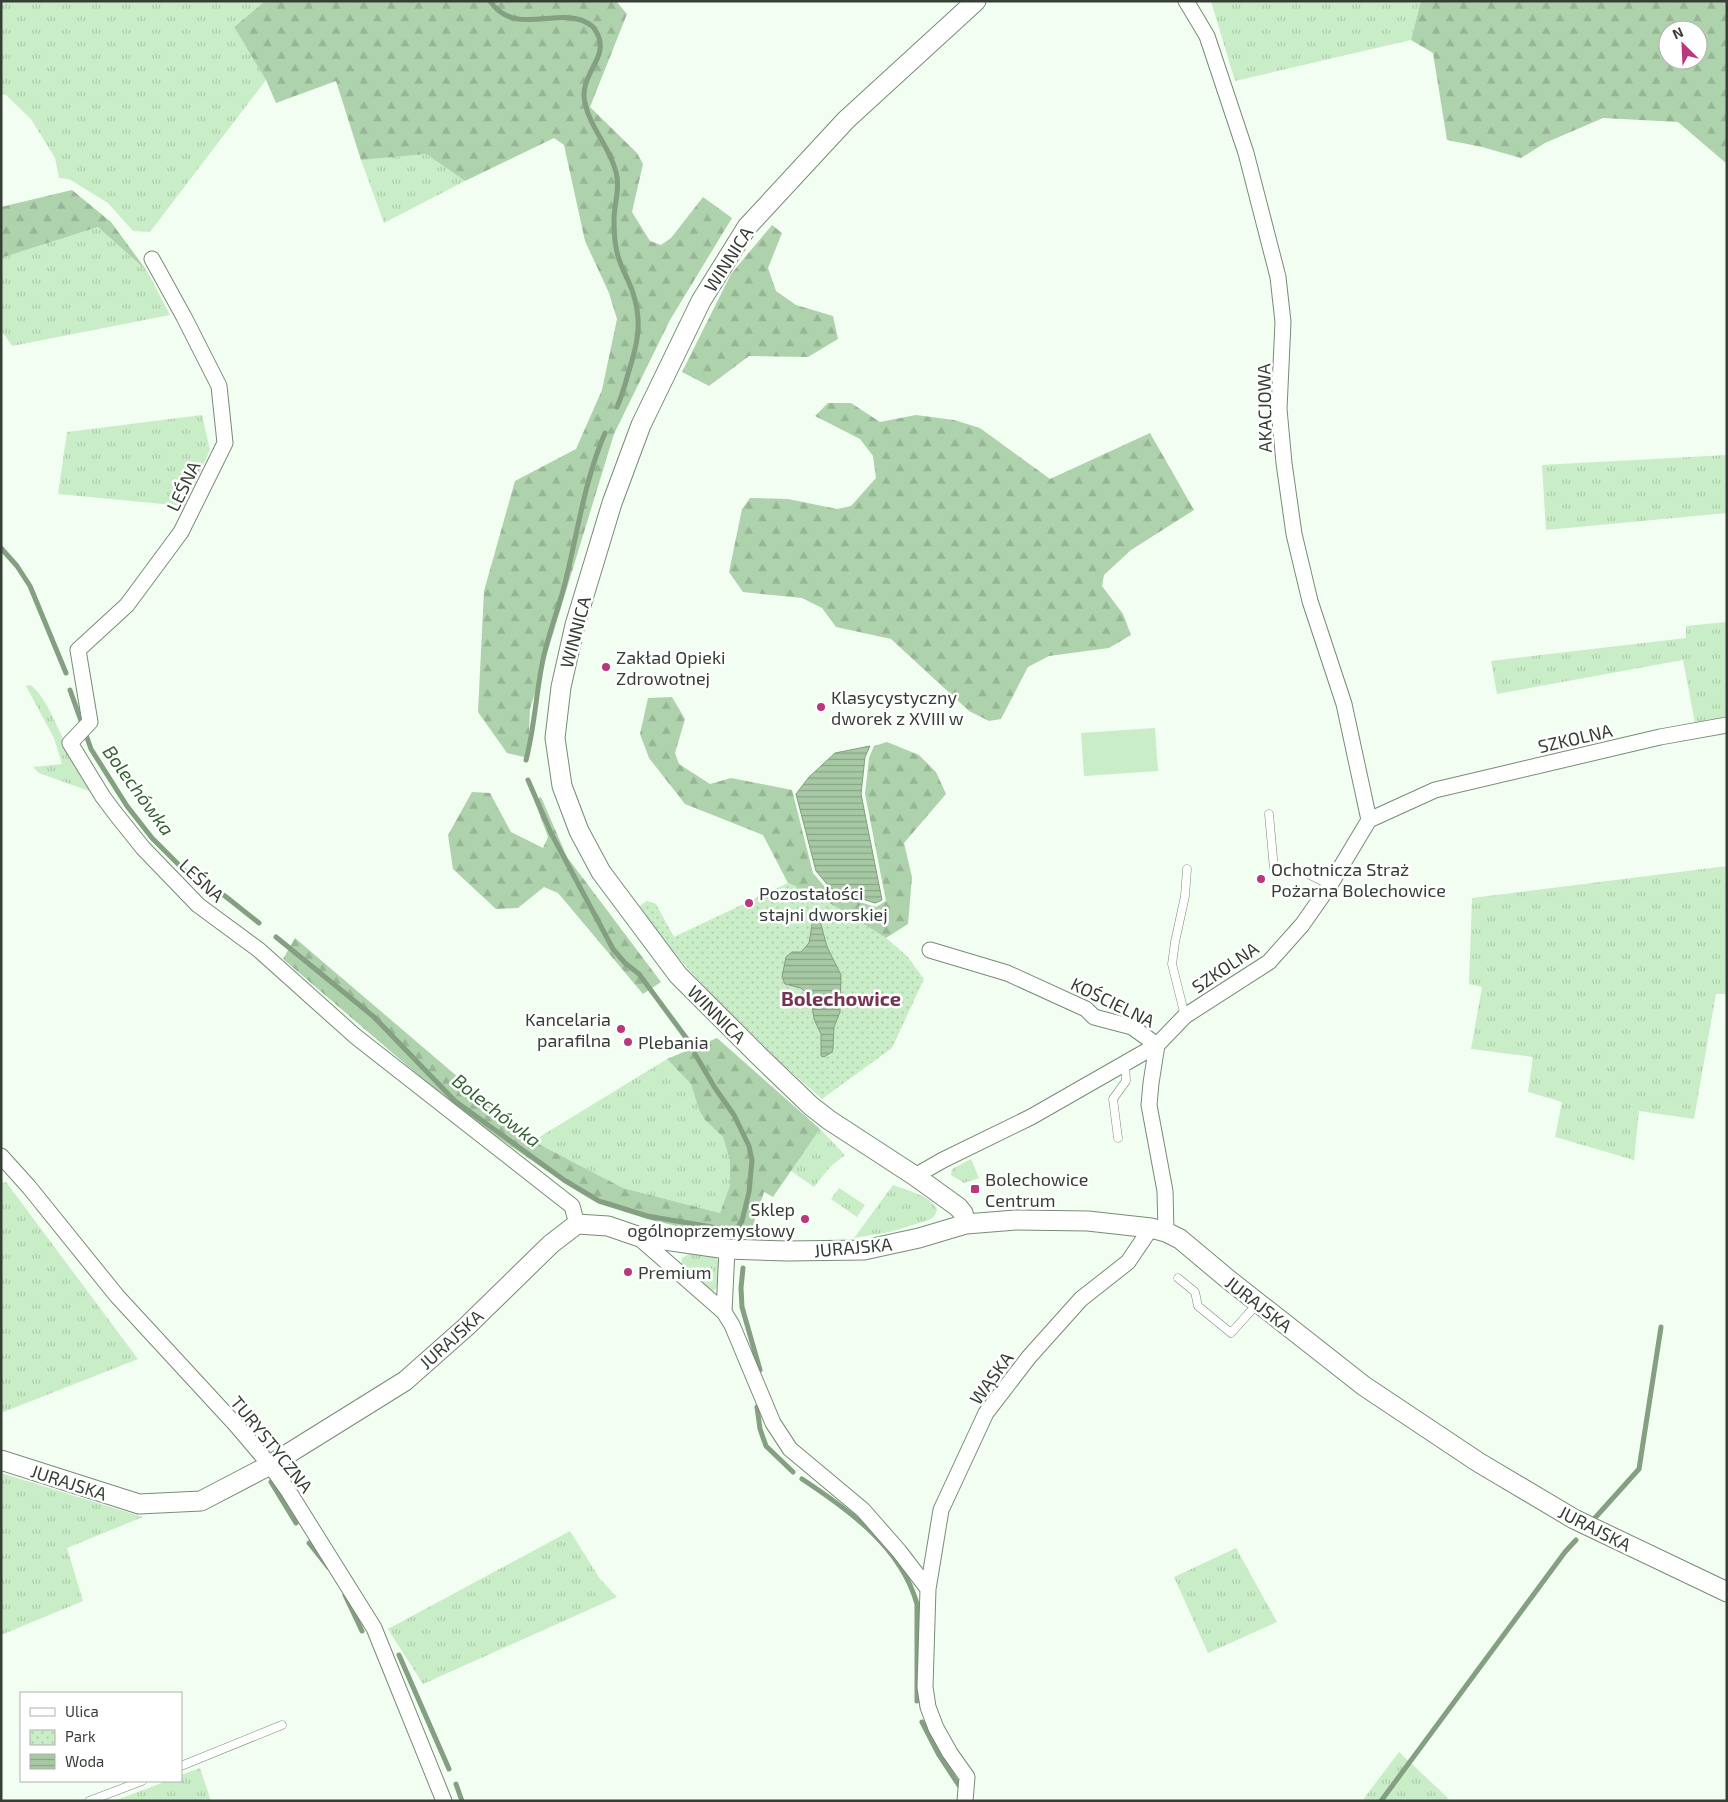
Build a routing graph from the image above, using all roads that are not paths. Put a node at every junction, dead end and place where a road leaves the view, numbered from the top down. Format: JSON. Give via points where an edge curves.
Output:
{"nodes":[{"id":1,"x":976,"y":1,"type":"edge"},
{"id":2,"x":1186,"y":1,"type":"edge"},
{"id":3,"x":152,"y":259,"type":"dead end"},
{"id":4,"x":1727,"y":725,"type":"edge"},
{"id":5,"x":1269,"y":814,"type":"dead end"},
{"id":6,"x":1369,"y":820,"type":"junction"},
{"id":7,"x":1187,"y":869,"type":"dead end"},
{"id":8,"x":1330,"y":885,"type":"junction"},
{"id":9,"x":930,"y":950,"type":"dead end"},
{"id":10,"x":1185,"y":1016,"type":"junction"},
{"id":11,"x":1157,"y":1045,"type":"junction"},
{"id":12,"x":1125,"y":1063,"type":"junction"},
{"id":13,"x":1118,"y":1138,"type":"dead end"},
{"id":14,"x":1,"y":1156,"type":"edge"},
{"id":15,"x":916,"y":1176,"type":"junction"},
{"id":16,"x":577,"y":1224,"type":"junction"},
{"id":17,"x":966,"y":1224,"type":"junction"},
{"id":18,"x":1158,"y":1230,"type":"junction"},
{"id":19,"x":637,"y":1236,"type":"junction"},
{"id":20,"x":727,"y":1249,"type":"junction"},
{"id":21,"x":1178,"y":1278,"type":"dead end"},
{"id":22,"x":1258,"y":1303,"type":"junction"},
{"id":23,"x":724,"y":1312,"type":"junction"},
{"id":24,"x":1,"y":1460,"type":"edge"},
{"id":25,"x":270,"y":1465,"type":"junction"},
{"id":26,"x":928,"y":1589,"type":"junction"},
{"id":27,"x":1727,"y":1592,"type":"edge"},
{"id":28,"x":282,"y":1725,"type":"dead end"},
{"id":29,"x":182,"y":1766,"type":"edge"},
{"id":30,"x":139,"y":1782,"type":"edge"},
{"id":31,"x":89,"y":1801,"type":"edge"},
{"id":32,"x":444,"y":1801,"type":"edge"},
{"id":33,"x":965,"y":1801,"type":"edge"}],
"edges":[{"from":1,"to":15,"type":"street","name":"WINNICA","via":[[846,120],[747,227],[701,301],[642,425],[612,503],[575,625],[561,687],[555,738],[562,786],[579,832],[601,872],[678,974],[811,1106]]},
{"from":2,"to":6,"type":"street","name":"AKACJOWA","via":[[1207,36],[1246,153],[1278,277],[1283,322],[1279,408],[1294,534],[1310,601],[1344,704]]},
{"from":3,"to":16,"type":"street","name":"LEŚNA","via":[[219,386],[225,443],[181,532],[127,605],[78,650],[90,722],[70,743],[103,797],[143,848],[198,905],[259,950],[355,1036],[572,1206]]},
{"from":4,"to":6,"type":"street","name":"SZKOLNA","via":[[1660,737],[1435,790]]},
{"from":5,"to":8,"type":"lane","via":[[1274,869],[1302,872]]},
{"from":6,"to":8,"type":"street","name":"SZKOLNA"},
{"from":7,"to":10,"type":"lane","via":[[1172,964]]},
{"from":8,"to":10,"type":"street","name":"SZKOLNA","via":[[1270,962]]},
{"from":9,"to":11,"type":"street","name":"KOŚCIELNA","via":[[1007,973],[1086,1009],[1094,1016],[1132,1027]]},
{"from":10,"to":11,"type":"street","name":"SZKOLNA"},
{"from":11,"to":12,"type":"street","name":"SZKOLNA"},
{"from":11,"to":18,"type":"street","name":"KOŚCIELNA","via":[[1150,1105],[1165,1191]]},
{"from":12,"to":13,"type":"lane","via":[[1126,1081],[1114,1099]]},
{"from":12,"to":15,"type":"street","name":"SZKOLNA","via":[[1031,1117]]},
{"from":14,"to":25,"type":"street","name":"TURYSTYCZNA","via":[[116,1296]]},
{"from":15,"to":17,"type":"street","name":"WINNICA","via":[[958,1207],[964,1213]]},
{"from":16,"to":19,"type":"street","name":"JURAJSKA","via":[[608,1226]]},
{"from":16,"to":25,"type":"street","name":"JURAJSKA","via":[[551,1244],[405,1381]]},
{"from":17,"to":18,"type":"street","name":"JURAJSKA","via":[[1060,1219]]},
{"from":17,"to":20,"type":"street","name":"JURAJSKA","via":[[864,1250]]},
{"from":18,"to":22,"type":"street","name":"JURAJSKA","via":[[1180,1239]]},
{"from":18,"to":26,"type":"street","name":"WĄSKA","via":[[1128,1262],[1081,1300],[1033,1352],[986,1413],[942,1510]]},
{"from":19,"to":20,"type":"street","name":"JURAJSKA"},
{"from":19,"to":23,"type":"street"},
{"from":20,"to":23,"type":"street"},
{"from":21,"to":22,"type":"lane","via":[[1195,1292],[1198,1306],[1231,1333]]},
{"from":22,"to":27,"type":"street","name":"JURAJSKA","via":[[1364,1386],[1478,1462],[1574,1519]]},
{"from":23,"to":26,"type":"street","via":[[781,1438],[802,1460],[863,1510]]},
{"from":24,"to":25,"type":"street","name":"JURAJSKA","via":[[139,1504],[201,1501]]},
{"from":25,"to":32,"type":"street","name":"TURYSTYCZNA","via":[[374,1628]]},
{"from":26,"to":33,"type":"street","name":"WĄSKA","via":[[925,1687],[928,1707],[936,1728],[967,1777]]},
{"from":28,"to":29,"type":"lane"},
{"from":30,"to":31,"type":"lane"}]}
